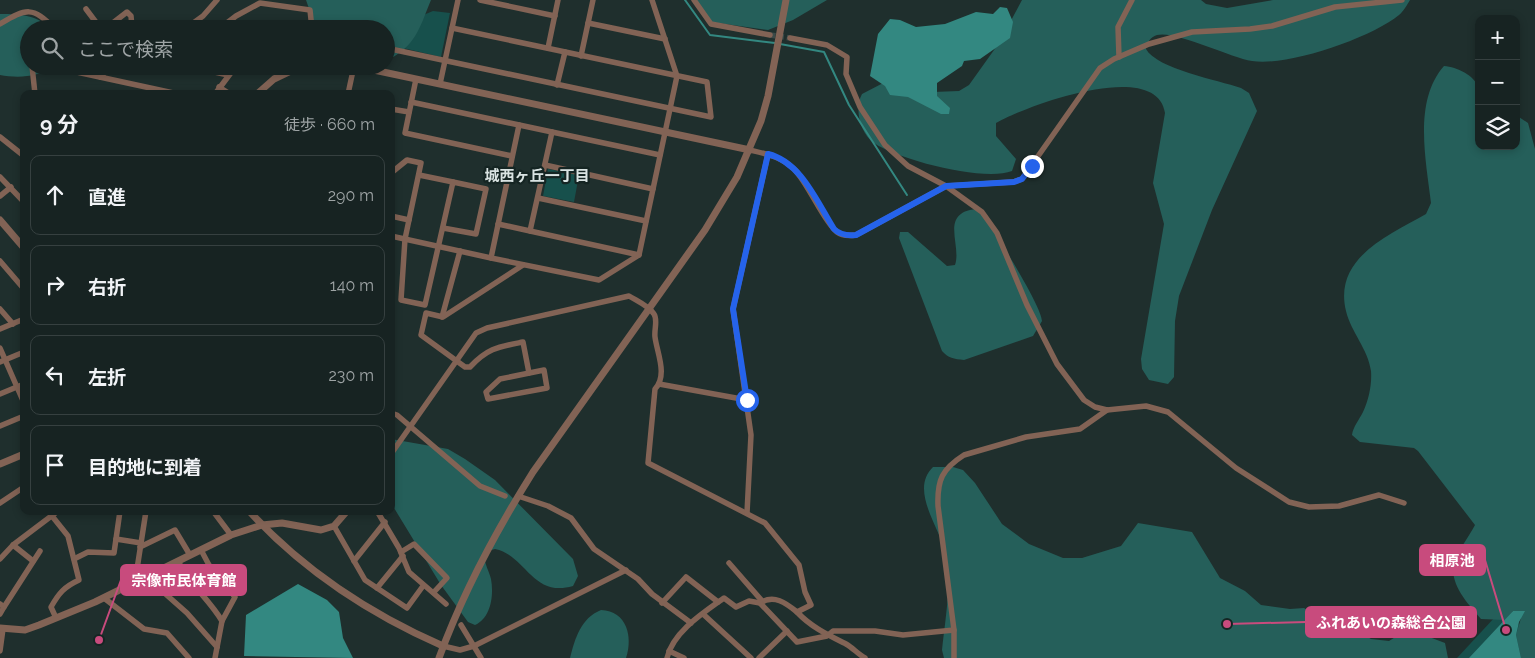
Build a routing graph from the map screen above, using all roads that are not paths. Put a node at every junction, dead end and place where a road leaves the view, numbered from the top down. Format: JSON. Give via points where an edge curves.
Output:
{"nodes":[{"id":1,"x":217,"y":0,"type":"edge"},
{"id":2,"x":458,"y":0,"type":"edge"},
{"id":3,"x":480,"y":0,"type":"edge"},
{"id":4,"x":558,"y":0,"type":"edge"},
{"id":5,"x":593,"y":0,"type":"edge"},
{"id":6,"x":651,"y":0,"type":"edge"},
{"id":7,"x":694,"y":0,"type":"edge"},
{"id":8,"x":786,"y":0,"type":"edge"},
{"id":9,"x":1132,"y":0,"type":"edge"},
{"id":10,"x":1402,"y":0,"type":"edge"},
{"id":11,"x":86,"y":9,"type":"dead end"},
{"id":12,"x":555,"y":16,"type":"junction"},
{"id":13,"x":45,"y":20,"type":"edge"},
{"id":14,"x":95,"y":20,"type":"edge"},
{"id":15,"x":116,"y":20,"type":"edge"},
{"id":16,"x":131,"y":20,"type":"edge"},
{"id":17,"x":197,"y":20,"type":"edge"},
{"id":18,"x":231,"y":20,"type":"edge"},
{"id":19,"x":311,"y":20,"type":"edge"},
{"id":20,"x":588,"y":23,"type":"junction"},
{"id":21,"x":0,"y":24,"type":"edge"},
{"id":22,"x":452,"y":28,"type":"junction"},
{"id":23,"x":770,"y":35,"type":"tunnel mouth"},
{"id":24,"x":790,"y":38,"type":"tunnel mouth"},
{"id":25,"x":665,"y":39,"type":"junction"},
{"id":26,"x":548,"y":48,"type":"junction"},
{"id":27,"x":395,"y":50,"type":"edge"},
{"id":28,"x":565,"y":52,"type":"junction"},
{"id":29,"x":581,"y":56,"type":"junction"},
{"id":30,"x":1119,"y":57,"type":"junction"},
{"id":31,"x":445,"y":61,"type":"junction"},
{"id":32,"x":33,"y":75,"type":"edge"},
{"id":33,"x":91,"y":75,"type":"edge"},
{"id":34,"x":228,"y":75,"type":"edge"},
{"id":35,"x":284,"y":75,"type":"edge"},
{"id":36,"x":352,"y":75,"type":"edge"},
{"id":37,"x":395,"y":75,"type":"edge"},
{"id":38,"x":677,"y":76,"type":"junction"},
{"id":39,"x":100,"y":77,"type":"joint"},
{"id":40,"x":416,"y":79,"type":"junction"},
{"id":41,"x":440,"y":84,"type":"junction"},
{"id":42,"x":557,"y":85,"type":"junction"},
{"id":43,"x":219,"y":87,"type":"junction"},
{"id":44,"x":35,"y":90,"type":"edge"},
{"id":45,"x":160,"y":90,"type":"edge"},
{"id":46,"x":217,"y":90,"type":"edge"},
{"id":47,"x":224,"y":90,"type":"edge"},
{"id":48,"x":262,"y":90,"type":"edge"},
{"id":49,"x":349,"y":90,"type":"edge"},
{"id":50,"x":411,"y":102,"type":"junction"},
{"id":51,"x":670,"y":109,"type":"junction"},
{"id":52,"x":395,"y":110,"type":"edge"},
{"id":53,"x":409,"y":112,"type":"junction"},
{"id":54,"x":519,"y":125,"type":"junction"},
{"id":55,"x":552,"y":132,"type":"junction"},
{"id":56,"x":666,"y":132,"type":"junction"},
{"id":57,"x":0,"y":137,"type":"edge"},
{"id":58,"x":750,"y":150,"type":"junction"},
{"id":59,"x":20,"y":152,"type":"edge"},
{"id":60,"x":768,"y":154,"type":"junction"},
{"id":61,"x":512,"y":156,"type":"junction"},
{"id":62,"x":660,"y":156,"type":"junction"},
{"id":63,"x":545,"y":165,"type":"junction"},
{"id":64,"x":395,"y":170,"type":"edge"},
{"id":65,"x":419,"y":175,"type":"junction"},
{"id":66,"x":0,"y":177,"type":"edge"},
{"id":67,"x":453,"y":182,"type":"junction"},
{"id":68,"x":946,"y":186,"type":"junction"},
{"id":69,"x":11,"y":187,"type":"junction"},
{"id":70,"x":654,"y":188,"type":"junction"},
{"id":71,"x":0,"y":196,"type":"edge"},
{"id":72,"x":20,"y":197,"type":"edge"},
{"id":73,"x":538,"y":198,"type":"junction"},
{"id":74,"x":395,"y":217,"type":"edge"},
{"id":75,"x":0,"y":220,"type":"edge"},
{"id":76,"x":409,"y":220,"type":"junction"},
{"id":77,"x":646,"y":221,"type":"junction"},
{"id":78,"x":498,"y":224,"type":"junction"},
{"id":79,"x":443,"y":228,"type":"junction"},
{"id":80,"x":530,"y":231,"type":"junction"},
{"id":81,"x":395,"y":237,"type":"edge"},
{"id":82,"x":405,"y":239,"type":"junction"},
{"id":83,"x":20,"y":243,"type":"edge"},
{"id":84,"x":439,"y":246,"type":"junction"},
{"id":85,"x":460,"y":251,"type":"junction"},
{"id":86,"x":639,"y":255,"type":"junction"},
{"id":87,"x":491,"y":258,"type":"junction"},
{"id":88,"x":0,"y":261,"type":"edge"},
{"id":89,"x":523,"y":265,"type":"junction"},
{"id":90,"x":20,"y":284,"type":"edge"},
{"id":91,"x":0,"y":309,"type":"edge"},
{"id":92,"x":649,"y":309,"type":"junction"},
{"id":93,"x":442,"y":316,"type":"junction"},
{"id":94,"x":20,"y":321,"type":"edge"},
{"id":95,"x":13,"y":324,"type":"junction"},
{"id":96,"x":0,"y":329,"type":"edge"},
{"id":97,"x":0,"y":348,"type":"edge"},
{"id":98,"x":20,"y":354,"type":"edge"},
{"id":99,"x":456,"y":359,"type":"junction"},
{"id":100,"x":3,"y":360,"type":"edge"},
{"id":101,"x":529,"y":373,"type":"junction"},
{"id":102,"x":659,"y":384,"type":"junction"},
{"id":103,"x":20,"y":386,"type":"edge"},
{"id":104,"x":17,"y":387,"type":"junction"},
{"id":105,"x":0,"y":394,"type":"edge"},
{"id":106,"x":20,"y":394,"type":"edge"},
{"id":107,"x":747,"y":400,"type":"junction"},
{"id":108,"x":1107,"y":410,"type":"junction"},
{"id":109,"x":395,"y":414,"type":"edge"},
{"id":110,"x":20,"y":418,"type":"edge"},
{"id":111,"x":0,"y":426,"type":"edge"},
{"id":112,"x":411,"y":428,"type":"junction"},
{"id":113,"x":395,"y":449,"type":"edge"},
{"id":114,"x":20,"y":456,"type":"edge"},
{"id":115,"x":0,"y":464,"type":"edge"},
{"id":116,"x":20,"y":490,"type":"edge"},
{"id":117,"x":505,"y":496,"type":"dead end"},
{"id":118,"x":518,"y":496,"type":"junction"},
{"id":119,"x":0,"y":503,"type":"edge"},
{"id":120,"x":1404,"y":503,"type":"dead end"},
{"id":121,"x":747,"y":513,"type":"junction"},
{"id":122,"x":119,"y":515,"type":"edge"},
{"id":123,"x":145,"y":515,"type":"edge"},
{"id":124,"x":216,"y":515,"type":"edge"},
{"id":125,"x":253,"y":515,"type":"edge"},
{"id":126,"x":344,"y":515,"type":"edge"},
{"id":127,"x":380,"y":515,"type":"edge"},
{"id":128,"x":52,"y":516,"type":"joint"},
{"id":129,"x":385,"y":522,"type":"junction"},
{"id":130,"x":262,"y":525,"type":"junction"},
{"id":131,"x":334,"y":526,"type":"junction"},
{"id":132,"x":231,"y":535,"type":"junction"},
{"id":133,"x":116,"y":539,"type":"junction"},
{"id":134,"x":13,"y":545,"type":"junction"},
{"id":135,"x":141,"y":545,"type":"junction"},
{"id":136,"x":201,"y":550,"type":"junction"},
{"id":137,"x":40,"y":551,"type":"dead end"},
{"id":138,"x":402,"y":554,"type":"junction"},
{"id":139,"x":190,"y":555,"type":"junction"},
{"id":140,"x":0,"y":559,"type":"edge"},
{"id":141,"x":74,"y":559,"type":"junction"},
{"id":142,"x":34,"y":561,"type":"junction"},
{"id":143,"x":178,"y":561,"type":"junction"},
{"id":144,"x":354,"y":561,"type":"junction"},
{"id":145,"x":728,"y":563,"type":"dead end"},
{"id":146,"x":626,"y":570,"type":"junction"},
{"id":147,"x":154,"y":573,"type":"junction"},
{"id":148,"x":135,"y":582,"type":"junction"},
{"id":149,"x":423,"y":586,"type":"junction"},
{"id":150,"x":377,"y":588,"type":"junction"},
{"id":151,"x":434,"y":592,"type":"junction"},
{"id":152,"x":104,"y":598,"type":"junction"},
{"id":153,"x":718,"y":602,"type":"junction"},
{"id":154,"x":761,"y":602,"type":"junction"},
{"id":155,"x":662,"y":603,"type":"junction"},
{"id":156,"x":446,"y":604,"type":"dead end"},
{"id":157,"x":2,"y":606,"type":"edge"},
{"id":158,"x":798,"y":612,"type":"junction"},
{"id":159,"x":0,"y":614,"type":"edge"},
{"id":160,"x":703,"y":614,"type":"junction"},
{"id":161,"x":56,"y":618,"type":"junction"},
{"id":162,"x":222,"y":621,"type":"junction"},
{"id":163,"x":691,"y":623,"type":"junction"},
{"id":164,"x":461,"y":625,"type":"dead end"},
{"id":165,"x":2,"y":629,"type":"edge"},
{"id":166,"x":954,"y":630,"type":"junction"},
{"id":167,"x":787,"y":631,"type":"junction"},
{"id":168,"x":827,"y":636,"type":"junction"},
{"id":169,"x":443,"y":646,"type":"junction"},
{"id":170,"x":474,"y":646,"type":"junction"},
{"id":171,"x":217,"y":647,"type":"junction"},
{"id":172,"x":669,"y":650,"type":"junction"},
{"id":173,"x":0,"y":651,"type":"edge"},
{"id":174,"x":189,"y":658,"type":"edge"},
{"id":175,"x":215,"y":658,"type":"edge"},
{"id":176,"x":439,"y":658,"type":"edge"},
{"id":177,"x":480,"y":658,"type":"edge"},
{"id":178,"x":667,"y":658,"type":"edge"},
{"id":179,"x":684,"y":658,"type":"edge"},
{"id":180,"x":751,"y":658,"type":"edge"},
{"id":181,"x":759,"y":658,"type":"edge"},
{"id":182,"x":865,"y":658,"type":"edge"},
{"id":183,"x":954,"y":658,"type":"edge"}],
"edges":[{"from":1,"to":17,"type":"street"},
{"from":2,"to":22,"type":"street"},
{"from":3,"to":12,"type":"street"},
{"from":4,"to":12,"type":"street"},
{"from":5,"to":20,"type":"street"},
{"from":6,"to":25,"type":"street"},
{"from":7,"to":23,"type":"street","via":[[711,24]]},
{"from":8,"to":58,"type":"street","via":[[768,96]]},
{"from":9,"to":30,"type":"street","via":[[1118,27]]},
{"from":10,"to":30,"type":"street","via":[[1335,6],[1265,27],[1192,32],[1149,44]]},
{"from":11,"to":14,"type":"street"},
{"from":12,"to":26,"type":"street"},
{"from":13,"to":21,"type":"street","via":[[31,11],[22,11]]},
{"from":15,"to":16,"type":"street","via":[[127,12]]},
{"from":18,"to":19,"type":"street","via":[[260,3],[310,10]]},
{"from":20,"to":25,"type":"street"},
{"from":20,"to":29,"type":"street"},
{"from":22,"to":26,"type":"street"},
{"from":22,"to":31,"type":"street"},
{"from":24,"to":68,"type":"street","via":[[827,44],[847,57],[846,74],[860,107],[885,145],[908,166]]},
{"from":25,"to":38,"type":"street"},
{"from":26,"to":28,"type":"street"},
{"from":27,"to":31,"type":"street"},
{"from":28,"to":29,"type":"street"},
{"from":28,"to":42,"type":"street"},
{"from":29,"to":38,"type":"street"},
{"from":30,"to":68,"type":"street","via":[[1100,68],[1022,179]]},
{"from":31,"to":41,"type":"street"},
{"from":31,"to":42,"type":"street"},
{"from":32,"to":44,"type":"street"},
{"from":33,"to":39,"type":"street"},
{"from":34,"to":43,"type":"street"},
{"from":35,"to":48,"type":"street"},
{"from":36,"to":49,"type":"street"},
{"from":37,"to":40,"type":"street"},
{"from":38,"to":51,"type":"street"},
{"from":38,"to":51,"type":"street","via":[[707,82],[711,117]]},
{"from":39,"to":45,"type":"street"},
{"from":40,"to":41,"type":"street"},
{"from":40,"to":50,"type":"street"},
{"from":41,"to":56,"type":"street"},
{"from":42,"to":51,"type":"street"},
{"from":43,"to":46,"type":"street"},
{"from":43,"to":47,"type":"street"},
{"from":50,"to":53,"type":"street"},
{"from":50,"to":54,"type":"street"},
{"from":51,"to":56,"type":"street"},
{"from":52,"to":53,"type":"street"},
{"from":53,"to":61,"type":"street","via":[[404,133]]},
{"from":54,"to":55,"type":"street"},
{"from":54,"to":61,"type":"street"},
{"from":55,"to":62,"type":"street"},
{"from":55,"to":63,"type":"street"},
{"from":56,"to":58,"type":"street"},
{"from":56,"to":62,"type":"street"},
{"from":57,"to":59,"type":"street"},
{"from":58,"to":60,"type":"street"},
{"from":58,"to":92,"type":"street","via":[[724,201]]},
{"from":60,"to":68,"type":"street","via":[[795,170],[834,229],[843,234],[856,235]]},
{"from":60,"to":107,"type":"street","via":[[733,309]]},
{"from":61,"to":78,"type":"street"},
{"from":62,"to":70,"type":"street"},
{"from":63,"to":70,"type":"street"},
{"from":63,"to":73,"type":"street"},
{"from":64,"to":65,"type":"street","via":[[406,160],[421,163]]},
{"from":65,"to":67,"type":"street"},
{"from":65,"to":76,"type":"street"},
{"from":66,"to":69,"type":"street"},
{"from":67,"to":79,"type":"street"},
{"from":67,"to":79,"type":"street","via":[[486,189],[476,234]]},
{"from":68,"to":108,"type":"street","via":[[982,212],[997,233],[1027,305],[1068,380],[1084,400]]},
{"from":69,"to":71,"type":"street"},
{"from":69,"to":72,"type":"street"},
{"from":70,"to":77,"type":"street"},
{"from":73,"to":77,"type":"street"},
{"from":73,"to":80,"type":"street"},
{"from":74,"to":76,"type":"street"},
{"from":75,"to":83,"type":"street"},
{"from":76,"to":82,"type":"street"},
{"from":77,"to":86,"type":"street"},
{"from":78,"to":80,"type":"street"},
{"from":78,"to":87,"type":"street"},
{"from":79,"to":84,"type":"street"},
{"from":80,"to":86,"type":"street"},
{"from":81,"to":82,"type":"street"},
{"from":82,"to":84,"type":"street"},
{"from":82,"to":84,"type":"street","via":[[400,300],[425,305]]},
{"from":84,"to":85,"type":"street"},
{"from":85,"to":87,"type":"street"},
{"from":85,"to":93,"type":"street"},
{"from":86,"to":89,"type":"street","via":[[599,280]]},
{"from":87,"to":89,"type":"street"},
{"from":88,"to":90,"type":"street"},
{"from":89,"to":93,"type":"street"},
{"from":91,"to":95,"type":"street"},
{"from":92,"to":99,"type":"street","via":[[629,296],[487,328],[476,333]]},
{"from":92,"to":102,"type":"street","via":[[656,318],[655,335],[661,372]]},
{"from":92,"to":118,"type":"street"},
{"from":93,"to":99,"type":"street","via":[[426,313],[421,335]]},
{"from":94,"to":95,"type":"street"},
{"from":95,"to":96,"type":"street"},
{"from":97,"to":100,"type":"street"},
{"from":98,"to":100,"type":"street"},
{"from":99,"to":101,"type":"street","via":[[470,367],[486,352],[523,342]]},
{"from":99,"to":112,"type":"street"},
{"from":100,"to":104,"type":"street"},
{"from":101,"to":101,"type":"street","via":[[500,379],[486,392],[488,399],[547,388],[544,370]]},
{"from":102,"to":107,"type":"street"},
{"from":102,"to":121,"type":"street","via":[[655,389],[648,463]]},
{"from":103,"to":104,"type":"street"},
{"from":104,"to":105,"type":"street"},
{"from":104,"to":106,"type":"street"},
{"from":107,"to":121,"type":"street","via":[[751,435]]},
{"from":108,"to":120,"type":"street","via":[[1146,406],[1168,412],[1236,468],[1289,502],[1309,507],[1339,506],[1379,495]]},
{"from":108,"to":166,"type":"street","via":[[1080,429],[1026,438],[964,455],[942,475],[938,506]]},
{"from":109,"to":112,"type":"street"},
{"from":110,"to":111,"type":"street"},
{"from":112,"to":113,"type":"street"},
{"from":112,"to":117,"type":"street","via":[[480,486]]},
{"from":114,"to":115,"type":"street"},
{"from":116,"to":119,"type":"street"},
{"from":118,"to":146,"type":"street","via":[[572,518],[594,549]]},
{"from":118,"to":169,"type":"street","via":[[487,548]]},
{"from":121,"to":158,"type":"street","via":[[765,523],[799,564],[804,592],[811,605]]},
{"from":122,"to":133,"type":"street"},
{"from":123,"to":135,"type":"street"},
{"from":124,"to":132,"type":"street"},
{"from":125,"to":130,"type":"street"},
{"from":126,"to":131,"type":"street"},
{"from":127,"to":129,"type":"street"},
{"from":128,"to":134,"type":"street"},
{"from":128,"to":141,"type":"street","via":[[68,536]]},
{"from":129,"to":138,"type":"street"},
{"from":129,"to":144,"type":"street"},
{"from":130,"to":131,"type":"street","via":[[288,523],[322,530]]},
{"from":130,"to":132,"type":"street"},
{"from":130,"to":169,"type":"street","via":[[300,560],[339,589],[394,623]]},
{"from":131,"to":144,"type":"street"},
{"from":132,"to":136,"type":"street"},
{"from":133,"to":135,"type":"street"},
{"from":133,"to":141,"type":"street","via":[[114,553],[88,552]]},
{"from":134,"to":140,"type":"street"},
{"from":134,"to":142,"type":"street"},
{"from":135,"to":139,"type":"street","via":[[175,530]]},
{"from":135,"to":148,"type":"street"},
{"from":136,"to":139,"type":"street"},
{"from":136,"to":162,"type":"street","via":[[209,565],[235,594]]},
{"from":137,"to":142,"type":"street"},
{"from":138,"to":149,"type":"street","via":[[409,572]]},
{"from":138,"to":150,"type":"street"},
{"from":138,"to":151,"type":"street","via":[[414,544],[447,578]]},
{"from":139,"to":143,"type":"street"},
{"from":141,"to":161,"type":"street","via":[[79,580],[58,594],[52,607]]},
{"from":142,"to":157,"type":"street"},
{"from":143,"to":147,"type":"street"},
{"from":143,"to":162,"type":"street","via":[[185,576]]},
{"from":144,"to":150,"type":"street","via":[[365,580]]},
{"from":145,"to":154,"type":"street"},
{"from":146,"to":155,"type":"street"},
{"from":146,"to":170,"type":"street"},
{"from":147,"to":148,"type":"street"},
{"from":147,"to":171,"type":"street","via":[[161,590]]},
{"from":148,"to":152,"type":"street"},
{"from":149,"to":150,"type":"street","via":[[406,608]]},
{"from":149,"to":151,"type":"street"},
{"from":151,"to":156,"type":"street"},
{"from":152,"to":161,"type":"street"},
{"from":152,"to":174,"type":"street","via":[[144,629],[167,633]]},
{"from":153,"to":154,"type":"street","via":[[724,598],[736,607],[749,601]]},
{"from":153,"to":155,"type":"street","via":[[686,577]]},
{"from":153,"to":160,"type":"street"},
{"from":154,"to":158,"type":"street","via":[[768,598],[781,601]]},
{"from":154,"to":167,"type":"street"},
{"from":155,"to":163,"type":"street"},
{"from":157,"to":159,"type":"street"},
{"from":158,"to":168,"type":"street","via":[[806,622]]},
{"from":160,"to":163,"type":"street"},
{"from":160,"to":180,"type":"street"},
{"from":161,"to":165,"type":"street","via":[[25,630]]},
{"from":162,"to":171,"type":"street"},
{"from":163,"to":172,"type":"street"},
{"from":164,"to":170,"type":"street"},
{"from":165,"to":173,"type":"street"},
{"from":166,"to":168,"type":"street","via":[[903,635],[834,631]]},
{"from":166,"to":183,"type":"street"},
{"from":167,"to":168,"type":"street","via":[[797,642]]},
{"from":167,"to":181,"type":"street"},
{"from":168,"to":182,"type":"street","via":[[848,645]]},
{"from":169,"to":170,"type":"street","via":[[460,650]]},
{"from":169,"to":176,"type":"street"},
{"from":170,"to":177,"type":"street"},
{"from":171,"to":175,"type":"street"},
{"from":172,"to":178,"type":"street"},
{"from":172,"to":179,"type":"street"}]}
